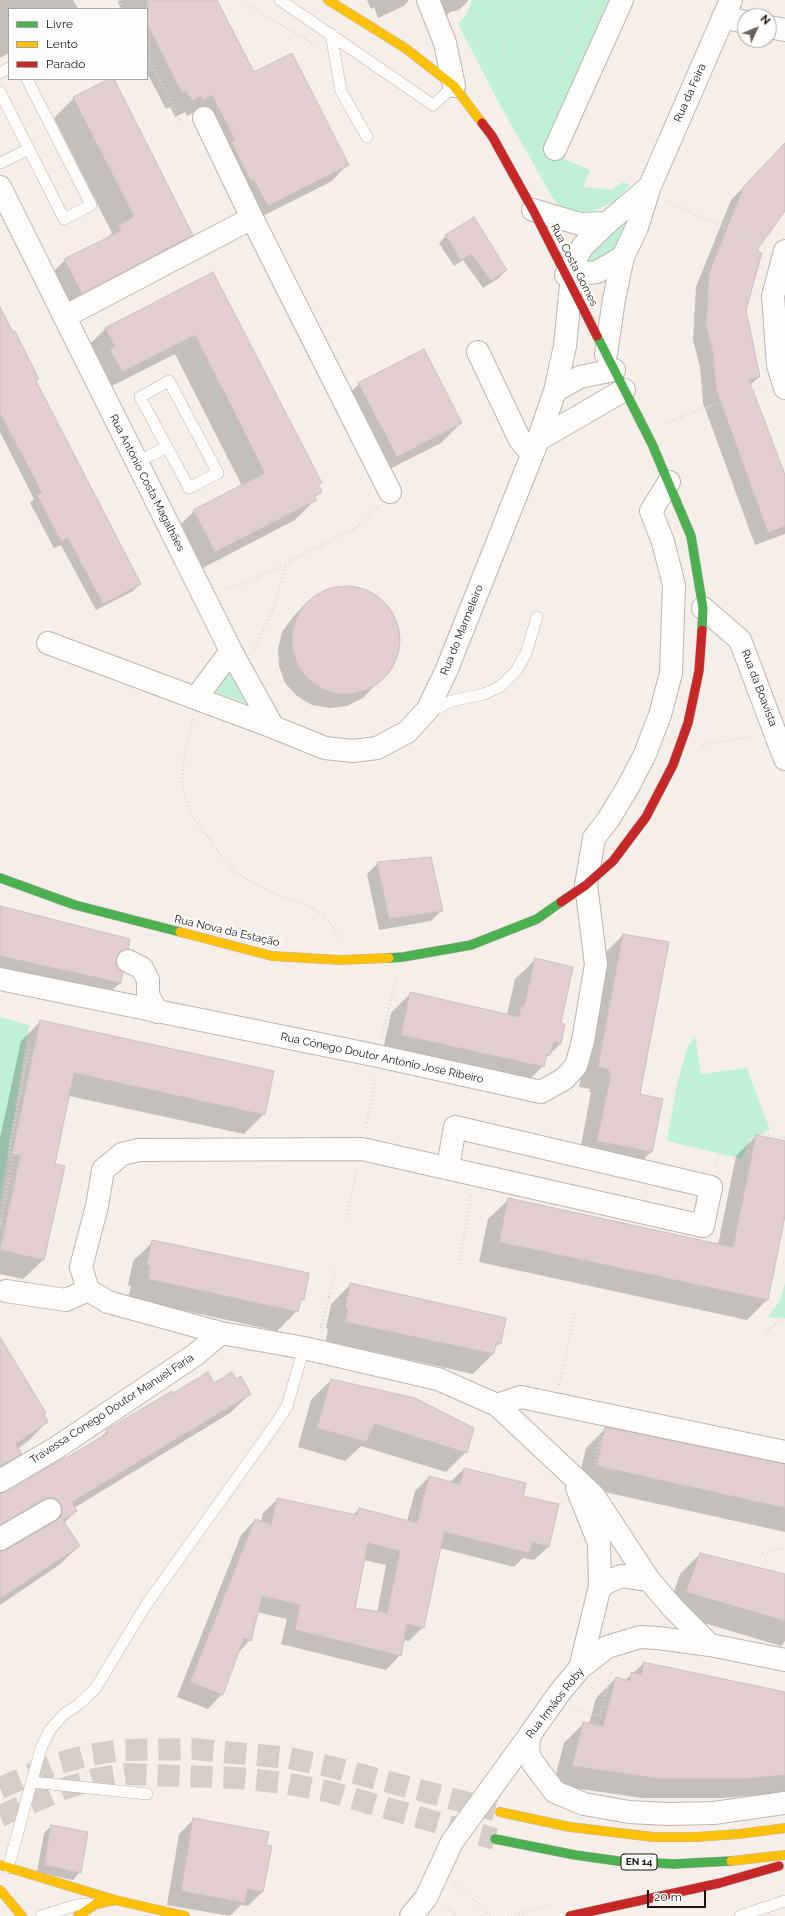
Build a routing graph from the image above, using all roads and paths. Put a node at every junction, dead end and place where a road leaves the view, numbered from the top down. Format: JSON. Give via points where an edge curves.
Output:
{"nodes":[{"id":1,"x":240,"y":0,"type":"edge"},
{"id":2,"x":280,"y":0,"type":"edge"},
{"id":3,"x":328,"y":0,"type":"edge"},
{"id":4,"x":428,"y":0,"type":"edge"},
{"id":5,"x":492,"y":0,"type":"edge"},
{"id":6,"x":548,"y":0,"type":"edge"},
{"id":7,"x":592,"y":0,"type":"edge"},
{"id":8,"x":622,"y":0,"type":"edge"},
{"id":9,"x":727,"y":9,"type":"edge"},
{"id":10,"x":737,"y":16,"type":"edge"},
{"id":11,"x":496,"y":18,"type":"junction"},
{"id":12,"x":330,"y":34,"type":"junction"},
{"id":13,"x":316,"y":46,"type":"dead end"},
{"id":14,"x":148,"y":57,"type":"edge"},
{"id":15,"x":28,"y":80,"type":"edge"},
{"id":16,"x":552,"y":81,"type":"junction"},
{"id":17,"x":454,"y":86,"type":"junction"},
{"id":18,"x":0,"y":92,"type":"edge"},
{"id":19,"x":580,"y":94,"type":"junction"},
{"id":20,"x":204,"y":118,"type":"dead end"},
{"id":21,"x":184,"y":128,"type":"dead end"},
{"id":22,"x":367,"y":137,"type":"dead end"},
{"id":23,"x":29,"y":149,"type":"junction"},
{"id":24,"x":555,"y":149,"type":"dead end"},
{"id":25,"x":0,"y":163,"type":"edge"},
{"id":26,"x":0,"y":187,"type":"edge"},
{"id":27,"x":655,"y":192,"type":"junction"},
{"id":28,"x":533,"y":210,"type":"junction"},
{"id":29,"x":252,"y":218,"type":"junction"},
{"id":30,"x":607,"y":223,"type":"junction"},
{"id":31,"x":764,"y":246,"type":"dead end"},
{"id":32,"x":785,"y":251,"type":"edge"},
{"id":33,"x":623,"y":257,"type":"junction"},
{"id":34,"x":568,"y":280,"type":"junction"},
{"id":35,"x":64,"y":317,"type":"junction"},
{"id":36,"x":478,"y":352,"type":"dead end"},
{"id":37,"x":610,"y":362,"type":"junction"},
{"id":38,"x":777,"y":386,"type":"edge"},
{"id":39,"x":624,"y":390,"type":"junction"},
{"id":40,"x":555,"y":391,"type":"junction"},
{"id":41,"x":664,"y":424,"type":"dead end"},
{"id":42,"x":167,"y":447,"type":"junction"},
{"id":43,"x":535,"y":447,"type":"junction"},
{"id":44,"x":137,"y":462,"type":"junction"},
{"id":45,"x":669,"y":482,"type":"junction"},
{"id":46,"x":390,"y":492,"type":"joint"},
{"id":47,"x":286,"y":564,"type":"junction"},
{"id":48,"x":226,"y":589,"type":"dead end"},
{"id":49,"x":703,"y":608,"type":"junction"},
{"id":50,"x":537,"y":616,"type":"dead end"},
{"id":51,"x":48,"y":643,"type":"dead end"},
{"id":52,"x":254,"y":649,"type":"dead end"},
{"id":53,"x":231,"y":651,"type":"junction"},
{"id":54,"x":196,"y":698,"type":"junction"},
{"id":55,"x":421,"y":716,"type":"junction"},
{"id":56,"x":273,"y":727,"type":"junction"},
{"id":57,"x":759,"y":735,"type":"dead end"},
{"id":58,"x":694,"y":747,"type":"dead end"},
{"id":59,"x":785,"y":759,"type":"edge"},
{"id":60,"x":0,"y":878,"type":"edge"},
{"id":61,"x":586,"y":886,"type":"junction"},
{"id":62,"x":340,"y":942,"type":"dead end"},
{"id":63,"x":128,"y":961,"type":"dead end"},
{"id":64,"x":397,"y":973,"type":"dead end"},
{"id":65,"x":0,"y":979,"type":"edge"},
{"id":66,"x":157,"y":1012,"type":"junction"},
{"id":67,"x":382,"y":1037,"type":"dead end"},
{"id":68,"x":29,"y":1046,"type":"dead end"},
{"id":69,"x":785,"y":1138,"type":"edge"},
{"id":70,"x":448,"y":1167,"type":"junction"},
{"id":71,"x":475,"y":1173,"type":"junction"},
{"id":72,"x":711,"y":1188,"type":"junction"},
{"id":73,"x":0,"y":1227,"type":"edge"},
{"id":74,"x":459,"y":1264,"type":"dead end"},
{"id":75,"x":336,"y":1269,"type":"dead end"},
{"id":76,"x":88,"y":1290,"type":"junction"},
{"id":77,"x":6,"y":1291,"type":"dead end"},
{"id":78,"x":575,"y":1313,"type":"dead end"},
{"id":79,"x":785,"y":1318,"type":"edge"},
{"id":80,"x":221,"y":1333,"type":"junction"},
{"id":81,"x":766,"y":1333,"type":"dead end"},
{"id":82,"x":312,"y":1342,"type":"junction"},
{"id":83,"x":559,"y":1386,"type":"dead end"},
{"id":84,"x":497,"y":1405,"type":"junction"},
{"id":85,"x":602,"y":1432,"type":"dead end"},
{"id":86,"x":785,"y":1452,"type":"edge"},
{"id":87,"x":583,"y":1476,"type":"junction"},
{"id":88,"x":0,"y":1481,"type":"edge"},
{"id":89,"x":50,"y":1510,"type":"dead end"},
{"id":90,"x":0,"y":1539,"type":"edge"},
{"id":91,"x":785,"y":1548,"type":"edge"},
{"id":92,"x":762,"y":1554,"type":"dead end"},
{"id":93,"x":649,"y":1580,"type":"junction"},
{"id":94,"x":600,"y":1586,"type":"junction"},
{"id":95,"x":710,"y":1645,"type":"junction"},
{"id":96,"x":785,"y":1660,"type":"edge"},
{"id":97,"x":613,"y":1665,"type":"dead end"},
{"id":98,"x":580,"y":1668,"type":"junction"},
{"id":99,"x":566,"y":1708,"type":"dead end"},
{"id":100,"x":529,"y":1736,"type":"junction"},
{"id":101,"x":32,"y":1782,"type":"junction"},
{"id":102,"x":147,"y":1794,"type":"dead end"},
{"id":103,"x":785,"y":1802,"type":"edge"},
{"id":104,"x":500,"y":1812,"type":"tunnel mouth"},
{"id":105,"x":785,"y":1828,"type":"edge"},
{"id":106,"x":495,"y":1839,"type":"tunnel mouth"},
{"id":107,"x":785,"y":1854,"type":"edge"},
{"id":108,"x":785,"y":1864,"type":"edge"},
{"id":109,"x":4,"y":1867,"type":"edge"},
{"id":110,"x":452,"y":1879,"type":"dead end"},
{"id":111,"x":0,"y":1890,"type":"edge"},
{"id":112,"x":115,"y":1900,"type":"junction"},
{"id":113,"x":785,"y":1901,"type":"edge"},
{"id":114,"x":96,"y":1904,"type":"junction"},
{"id":115,"x":22,"y":1916,"type":"edge"},
{"id":116,"x":41,"y":1916,"type":"edge"},
{"id":117,"x":78,"y":1916,"type":"edge"},
{"id":118,"x":186,"y":1916,"type":"edge"},
{"id":119,"x":411,"y":1916,"type":"edge"},
{"id":120,"x":491,"y":1916,"type":"edge"},
{"id":121,"x":570,"y":1916,"type":"edge"},
{"id":122,"x":740,"y":1916,"type":"edge"}],
"edges":[{"from":1,"to":13,"type":"path"},
{"from":2,"to":12,"type":"lane"},
{"from":3,"to":17,"type":"main road","name":"Rua Costa Gomes","via":[[405,48]]},
{"from":4,"to":17,"type":"street","via":[[445,43]]},
{"from":5,"to":11,"type":"path"},
{"from":6,"to":11,"type":"path"},
{"from":7,"to":16,"type":"path"},
{"from":8,"to":19,"type":"street"},
{"from":9,"to":10,"type":"street"},
{"from":9,"to":27,"type":"street","name":"Rua da Feira"},
{"from":11,"to":16,"type":"path","via":[[506,59]]},
{"from":12,"to":17,"type":"lane","via":[[433,105]]},
{"from":12,"to":22,"type":"lane","via":[[342,91]]},
{"from":14,"to":21,"type":"path"},
{"from":15,"to":23,"type":"lane","via":[[91,206],[64,219]]},
{"from":16,"to":19,"type":"path"},
{"from":17,"to":28,"type":"main road","name":"Rua Costa Gomes","via":[[492,136]]},
{"from":18,"to":23,"type":"lane"},
{"from":19,"to":24,"type":"street"},
{"from":20,"to":29,"type":"street"},
{"from":23,"to":25,"type":"lane"},
{"from":26,"to":35,"type":"street","name":"Rua António Costa Magalhães"},
{"from":27,"to":30,"type":"street","name":"Rua da Feira"},
{"from":27,"to":31,"type":"path"},
{"from":27,"to":33,"type":"street","name":"Rua da Feira"},
{"from":28,"to":30,"type":"street","via":[[580,224]]},
{"from":28,"to":34,"type":"main road","name":"Rua Costa Gomes"},
{"from":29,"to":35,"type":"street"},
{"from":29,"to":46,"type":"street"},
{"from":30,"to":34,"type":"street","name":"Rua da Feira","via":[[583,246]]},
{"from":32,"to":38,"type":"street","via":[[773,296]]},
{"from":33,"to":34,"type":"street","via":[[597,272]]},
{"from":33,"to":37,"type":"street","name":"Rua da Feira","via":[[614,299]]},
{"from":34,"to":37,"type":"main road","name":"Rua Costa Gomes"},
{"from":34,"to":40,"type":"street","name":"Rua do Marmeleiro","via":[[565,346]]},
{"from":35,"to":44,"type":"street","name":"Rua António Costa Magalhães"},
{"from":36,"to":43,"type":"street","via":[[520,440]]},
{"from":37,"to":39,"type":"main road","name":"Rua Costa Gomes"},
{"from":37,"to":40,"type":"street"},
{"from":38,"to":41,"type":"path"},
{"from":39,"to":43,"type":"street"},
{"from":39,"to":45,"type":"main road","name":"Rua Costa Gomes"},
{"from":40,"to":43,"type":"street","name":"Rua do Marmeleiro"},
{"from":42,"to":42,"type":"lane","via":[[188,488],[218,473],[169,381],[140,397]]},
{"from":42,"to":44,"type":"lane"},
{"from":43,"to":55,"type":"street","name":"Rua do Marmeleiro","via":[[447,669],[428,709]]},
{"from":44,"to":53,"type":"street","name":"Rua António Costa Magalhães"},
{"from":45,"to":49,"type":"main road","name":"Rua Costa Gomes","via":[[690,536]]},
{"from":45,"to":61,"type":"street","name":"Rua Cónego Doutor António José Ribeiro","via":[[652,511],[674,585],[671,673],[660,715],[645,754],[612,813],[594,838]]},
{"from":46,"to":47,"type":"path","via":[[358,526]]},
{"from":47,"to":48,"type":"path","via":[[250,582]]},
{"from":47,"to":52,"type":"path","via":[[274,607]]},
{"from":49,"to":59,"type":"street","name":"Rua da Boavista","via":[[740,640]]},
{"from":49,"to":61,"type":"main road","name":"Rua Nova da Estação","via":[[699,671],[688,723],[673,765],[646,817],[613,861]]},
{"from":50,"to":55,"type":"lane","via":[[526,653],[516,671],[501,686],[484,694],[451,701]]},
{"from":51,"to":54,"type":"street"},
{"from":53,"to":54,"type":"street"},
{"from":53,"to":56,"type":"street","name":"Rua António Costa Magalhães"},
{"from":54,"to":56,"type":"street"},
{"from":54,"to":62,"type":"path","via":[[184,758],[182,783],[189,811],[238,874],[275,894],[302,903],[324,915]]},
{"from":55,"to":56,"type":"street","name":"Rua do Marmeleiro","via":[[407,732],[377,748],[353,751],[325,748]]},
{"from":57,"to":58,"type":"path"},
{"from":60,"to":61,"type":"main road","name":"Rua Nova da Estação","via":[[75,905],[272,956],[340,960],[403,957],[471,945],[538,919]]},
{"from":61,"to":66,"type":"street","name":"Rua Cónego Doutor António José Ribeiro","via":[[596,964],[583,1041],[576,1066],[564,1079],[541,1092]]},
{"from":63,"to":66,"type":"street","via":[[142,968],[148,980],[148,995]]},
{"from":64,"to":67,"type":"path"},
{"from":65,"to":66,"type":"street","name":"Rua Cónego Doutor António José Ribeiro"},
{"from":68,"to":73,"type":"path","via":[[8,1150],[12,1162]]},
{"from":69,"to":72,"type":"path","via":[[750,1131],[722,1139]]},
{"from":70,"to":71,"type":"street"},
{"from":70,"to":72,"type":"street","via":[[455,1127]]},
{"from":70,"to":76,"type":"street","via":[[362,1149],[140,1150],[122,1154],[103,1170],[97,1206],[81,1267]]},
{"from":71,"to":72,"type":"street","via":[[703,1226]]},
{"from":71,"to":74,"type":"path"},
{"from":75,"to":82,"type":"path"},
{"from":76,"to":77,"type":"street","via":[[66,1300]]},
{"from":76,"to":80,"type":"street","via":[[108,1302]]},
{"from":78,"to":83,"type":"path"},
{"from":79,"to":81,"type":"path"},
{"from":80,"to":82,"type":"street"},
{"from":80,"to":88,"type":"street","name":"Travessa Conego Doutor Manuel Faria","via":[[195,1355],[56,1448]]},
{"from":82,"to":84,"type":"street","via":[[438,1379]]},
{"from":82,"to":101,"type":"lane","via":[[287,1406],[277,1422],[146,1605],[95,1688],[78,1705],[63,1715],[50,1730],[41,1748]]},
{"from":84,"to":86,"type":"street","via":[[521,1397]]},
{"from":84,"to":87,"type":"street"},
{"from":85,"to":87,"type":"path"},
{"from":87,"to":93,"type":"street"},
{"from":87,"to":94,"type":"street","via":[[598,1543]]},
{"from":89,"to":90,"type":"street"},
{"from":91,"to":92,"type":"path"},
{"from":93,"to":94,"type":"street","via":[[621,1576]]},
{"from":93,"to":95,"type":"street"},
{"from":94,"to":98,"type":"street"},
{"from":95,"to":96,"type":"street","name":"Rua Irmãos Roby"},
{"from":95,"to":98,"type":"street","name":"Rua Irmãos Roby","via":[[640,1638],[607,1647]]},
{"from":97,"to":99,"type":"path","via":[[600,1716]]},
{"from":98,"to":100,"type":"street","name":"Rua Irmãos Roby"},
{"from":100,"to":103,"type":"street","via":[[528,1753],[533,1764],[555,1792],[584,1804],[629,1812],[668,1814],[714,1813]]},
{"from":100,"to":119,"type":"street","name":"Rua Irmãos Roby","via":[[452,1842],[426,1898]]},
{"from":101,"to":102,"type":"lane"},
{"from":101,"to":109,"type":"lane"},
{"from":104,"to":105,"type":"main road","via":[[570,1827],[653,1837],[696,1837]]},
{"from":106,"to":107,"type":"main road","number":"EN 14","via":[[575,1855],[618,1861],[674,1864],[740,1861]]},
{"from":108,"to":121,"type":"main road","via":[[720,1883]]},
{"from":109,"to":112,"type":"main road"},
{"from":110,"to":120,"type":"path"},
{"from":111,"to":115,"type":"main road"},
{"from":112,"to":114,"type":"main road"},
{"from":112,"to":118,"type":"main road"},
{"from":113,"to":122,"type":"lane"},
{"from":114,"to":116,"type":"lane","via":[[77,1904]]},
{"from":114,"to":117,"type":"main road"}]}
